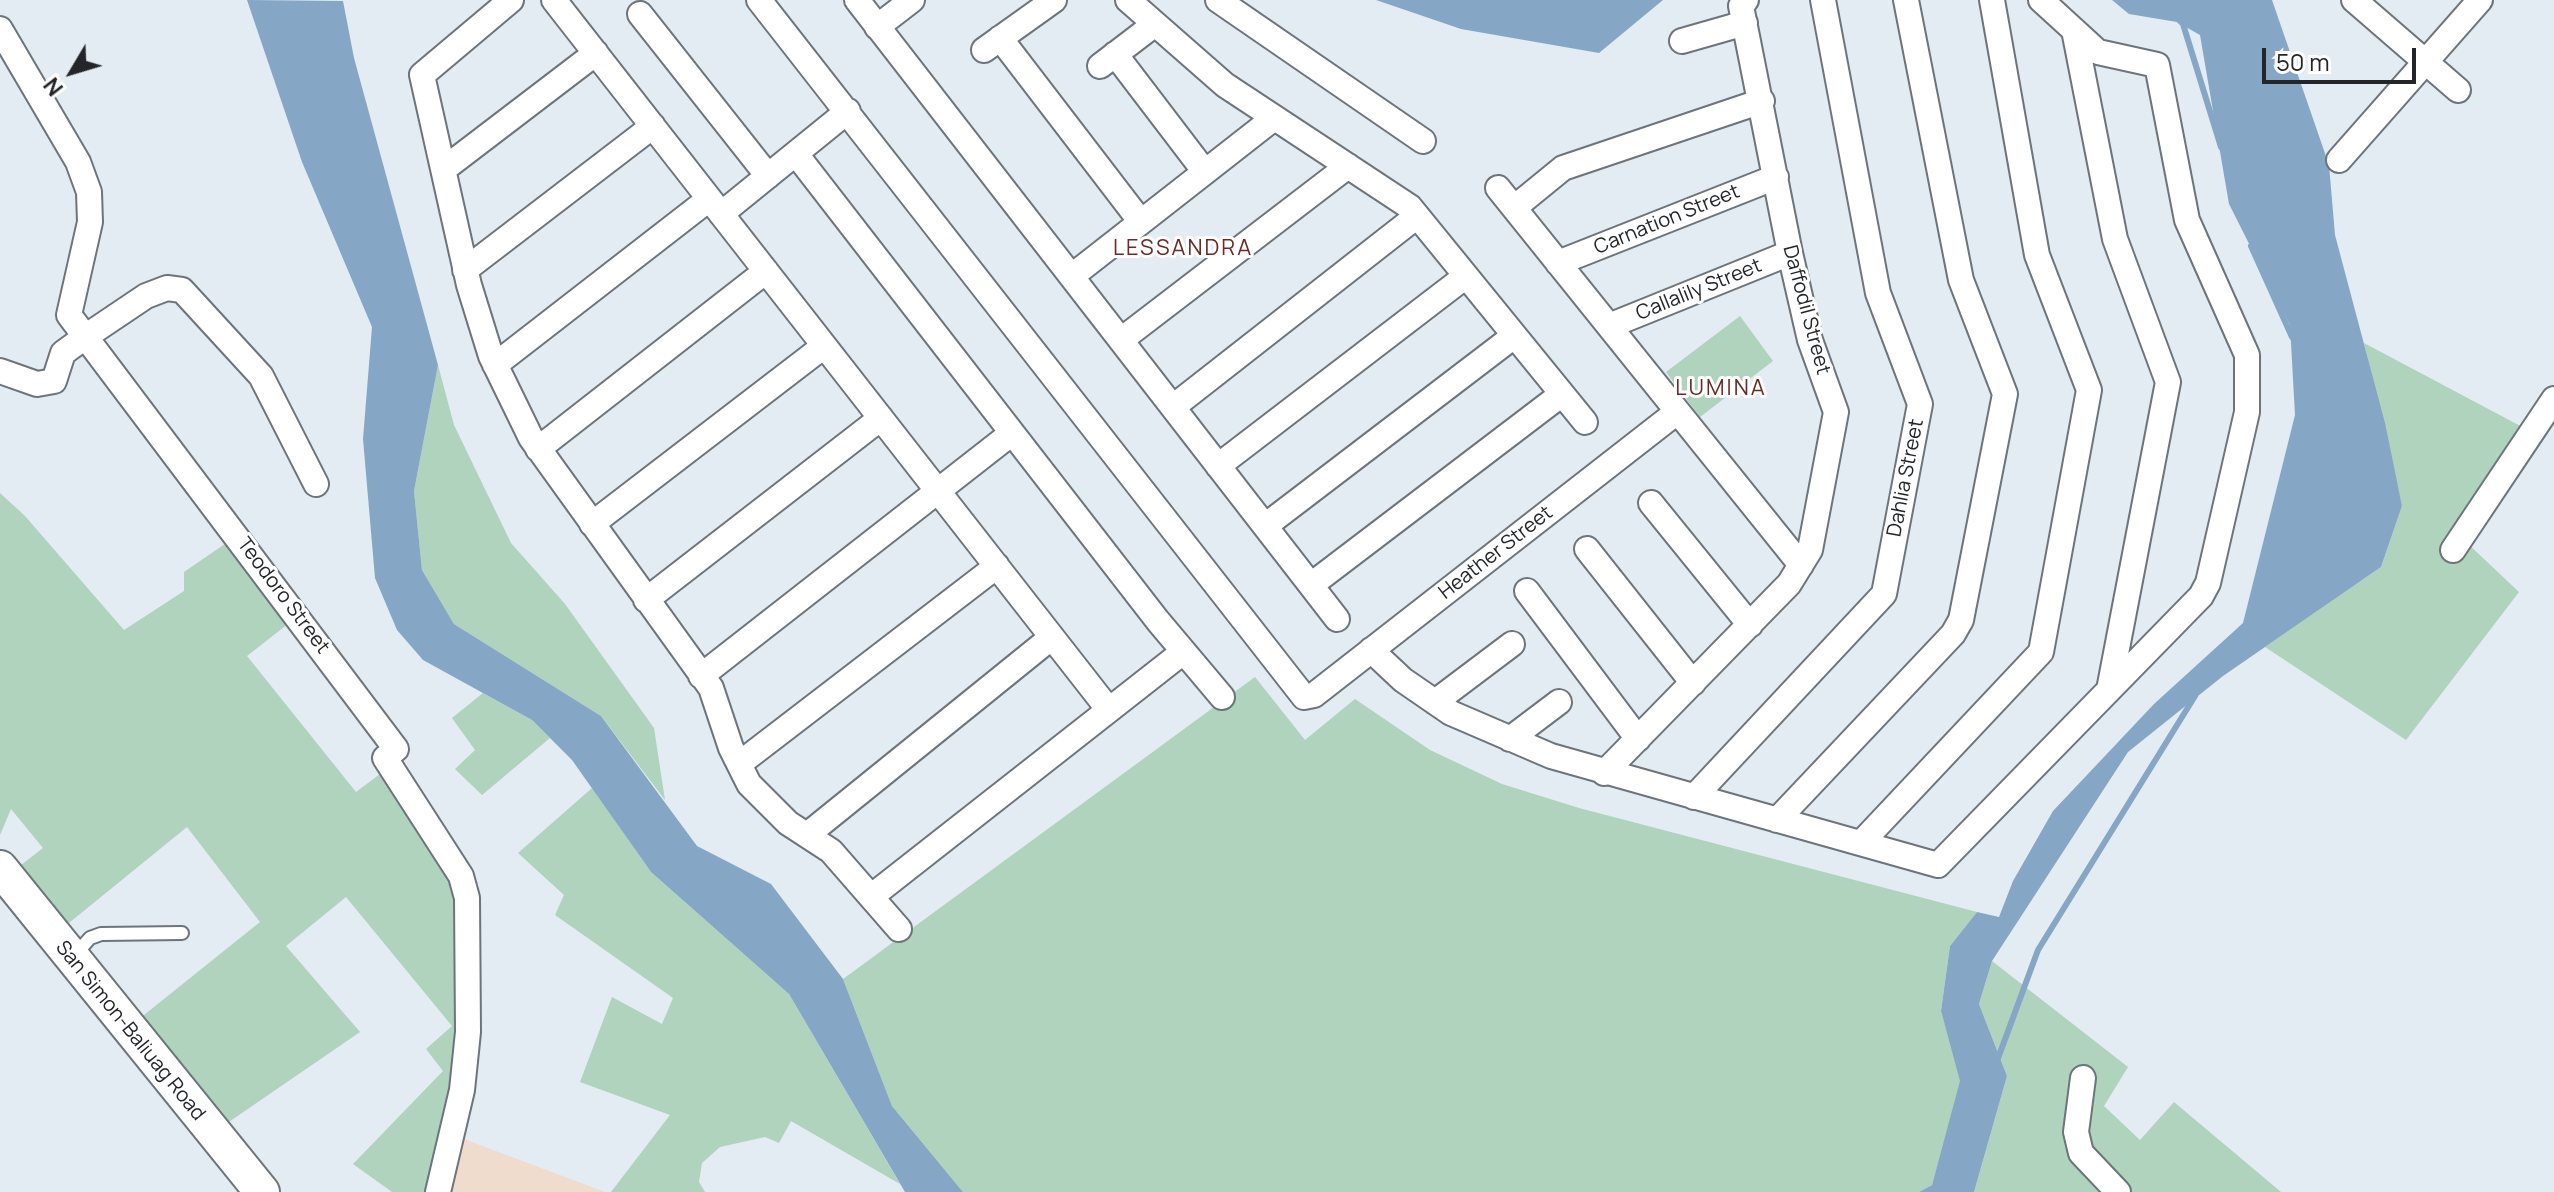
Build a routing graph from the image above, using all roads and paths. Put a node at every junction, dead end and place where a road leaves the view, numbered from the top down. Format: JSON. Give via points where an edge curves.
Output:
{"nodes":[{"id":1,"x":511,"y":0,"type":"edge"},
{"id":2,"x":554,"y":0,"type":"edge"},
{"id":3,"x":857,"y":0,"type":"edge"},
{"id":4,"x":912,"y":0,"type":"edge"},
{"id":5,"x":1054,"y":0,"type":"edge"},
{"id":6,"x":1128,"y":0,"type":"edge"},
{"id":7,"x":1218,"y":0,"type":"edge"},
{"id":8,"x":1823,"y":0,"type":"edge"},
{"id":9,"x":1906,"y":0,"type":"edge"},
{"id":10,"x":1992,"y":0,"type":"edge"},
{"id":11,"x":2041,"y":0,"type":"edge"},
{"id":12,"x":2354,"y":0,"type":"edge"},
{"id":13,"x":2480,"y":0,"type":"edge"},
{"id":14,"x":769,"y":3,"type":"edge"},
{"id":15,"x":1744,"y":10,"type":"edge"},
{"id":16,"x":640,"y":14,"type":"dead end"},
{"id":17,"x":1155,"y":24,"type":"junction"},
{"id":18,"x":877,"y":27,"type":"junction"},
{"id":19,"x":0,"y":29,"type":"edge"},
{"id":20,"x":2074,"y":30,"type":"junction"},
{"id":21,"x":1682,"y":41,"type":"dead end"},
{"id":22,"x":596,"y":53,"type":"junction"},
{"id":23,"x":2426,"y":62,"type":"junction"},
{"id":24,"x":2458,"y":90,"type":"dead end"},
{"id":25,"x":1762,"y":101,"type":"junction"},
{"id":26,"x":848,"y":111,"type":"junction"},
{"id":27,"x":1274,"y":118,"type":"junction"},
{"id":28,"x":653,"y":126,"type":"junction"},
{"id":29,"x":1423,"y":141,"type":"dead end"},
{"id":30,"x":796,"y":154,"type":"junction"},
{"id":31,"x":2339,"y":160,"type":"dead end"},
{"id":32,"x":1348,"y":166,"type":"junction"},
{"id":33,"x":444,"y":169,"type":"junction"},
{"id":34,"x":1205,"y":172,"type":"junction"},
{"id":35,"x":768,"y":176,"type":"junction"},
{"id":36,"x":1776,"y":177,"type":"junction"},
{"id":37,"x":1498,"y":188,"type":"dead end"},
{"id":38,"x":715,"y":206,"type":"junction"},
{"id":39,"x":1514,"y":208,"type":"junction"},
{"id":40,"x":1417,"y":216,"type":"junction"},
{"id":41,"x":1141,"y":222,"type":"junction"},
{"id":42,"x":1790,"y":253,"type":"junction"},
{"id":43,"x":1558,"y":263,"type":"junction"},
{"id":44,"x":465,"y":270,"type":"junction"},
{"id":45,"x":766,"y":271,"type":"junction"},
{"id":46,"x":1072,"y":276,"type":"junction"},
{"id":47,"x":1466,"y":276,"type":"junction"},
{"id":48,"x":1609,"y":326,"type":"junction"},
{"id":49,"x":1514,"y":336,"type":"junction"},
{"id":50,"x":85,"y":337,"type":"junction"},
{"id":51,"x":1121,"y":340,"type":"junction"},
{"id":52,"x":824,"y":346,"type":"junction"},
{"id":53,"x":495,"y":365,"type":"junction"},
{"id":54,"x":0,"y":371,"type":"edge"},
{"id":55,"x":1562,"y":394,"type":"junction"},
{"id":56,"x":2554,"y":399,"type":"edge"},
{"id":57,"x":1173,"y":407,"type":"junction"},
{"id":58,"x":1677,"y":412,"type":"junction"},
{"id":59,"x":881,"y":418,"type":"junction"},
{"id":60,"x":1585,"y":422,"type":"dead end"},
{"id":61,"x":1012,"y":433,"type":"junction"},
{"id":62,"x":538,"y":449,"type":"junction"},
{"id":63,"x":1218,"y":466,"type":"junction"},
{"id":64,"x":316,"y":484,"type":"dead end"},
{"id":65,"x":938,"y":491,"type":"junction"},
{"id":66,"x":1651,"y":503,"type":"dead end"},
{"id":67,"x":592,"y":524,"type":"junction"},
{"id":68,"x":1265,"y":526,"type":"junction"},
{"id":69,"x":1587,"y":549,"type":"dead end"},
{"id":70,"x":2453,"y":550,"type":"dead end"},
{"id":71,"x":1801,"y":565,"type":"junction"},
{"id":72,"x":997,"y":566,"type":"junction"},
{"id":73,"x":1311,"y":585,"type":"junction"},
{"id":74,"x":1527,"y":591,"type":"dead end"},
{"id":75,"x":646,"y":600,"type":"junction"},
{"id":76,"x":1337,"y":619,"type":"dead end"},
{"id":77,"x":1750,"y":625,"type":"junction"},
{"id":78,"x":1052,"y":637,"type":"junction"},
{"id":79,"x":1512,"y":644,"type":"dead end"},
{"id":80,"x":1371,"y":650,"type":"junction"},
{"id":81,"x":1183,"y":652,"type":"junction"},
{"id":82,"x":701,"y":676,"type":"junction"},
{"id":83,"x":1693,"y":683,"type":"junction"},
{"id":84,"x":2109,"y":690,"type":"junction"},
{"id":85,"x":1222,"y":697,"type":"dead end"},
{"id":86,"x":1435,"y":702,"type":"junction"},
{"id":87,"x":1559,"y":702,"type":"dead end"},
{"id":88,"x":1109,"y":710,"type":"junction"},
{"id":89,"x":1510,"y":739,"type":"junction"},
{"id":90,"x":1638,"y":739,"type":"junction"},
{"id":91,"x":739,"y":764,"type":"junction"},
{"id":92,"x":1604,"y":773,"type":"junction"},
{"id":93,"x":1694,"y":797,"type":"junction"},
{"id":94,"x":1777,"y":820,"type":"junction"},
{"id":95,"x":807,"y":835,"type":"junction"},
{"id":96,"x":1861,"y":843,"type":"junction"},
{"id":97,"x":0,"y":868,"type":"edge"},
{"id":98,"x":872,"y":896,"type":"junction"},
{"id":99,"x":899,"y":929,"type":"dead end"},
{"id":100,"x":182,"y":933,"type":"dead end"},
{"id":101,"x":72,"y":959,"type":"junction"},
{"id":102,"x":2083,"y":1078,"type":"dead end"},
{"id":103,"x":262,"y":1192,"type":"edge"},
{"id":104,"x":438,"y":1192,"type":"edge"},
{"id":105,"x":2118,"y":1192,"type":"edge"}],
"edges":[{"from":1,"to":33,"type":"street","via":[[422,75]]},
{"from":2,"to":22,"type":"street"},
{"from":3,"to":18,"type":"street"},
{"from":4,"to":18,"type":"street"},
{"from":5,"to":41,"type":"street","via":[[992,44]]},
{"from":6,"to":17,"type":"street"},
{"from":7,"to":29,"type":"street"},
{"from":8,"to":93,"type":"street","name":"Dahlia Street","via":[[1878,293],[1920,404],[1884,594]]},
{"from":9,"to":94,"type":"street","via":[[1961,280],[2005,394],[1961,620]]},
{"from":10,"to":96,"type":"street","via":[[2037,255],[2089,390],[2041,652]]},
{"from":11,"to":20,"type":"street"},
{"from":12,"to":23,"type":"street"},
{"from":13,"to":23,"type":"street"},
{"from":14,"to":26,"type":"street"},
{"from":15,"to":21,"type":"street"},
{"from":15,"to":25,"type":"street","name":"Daffodil Street"},
{"from":16,"to":35,"type":"street"},
{"from":17,"to":27,"type":"street","via":[[1225,85]]},
{"from":17,"to":34,"type":"street","via":[[1107,60]]},
{"from":18,"to":46,"type":"street"},
{"from":19,"to":50,"type":"street","name":"Teodoro Street","via":[[78,162],[89,192],[89,233],[68,308]]},
{"from":20,"to":84,"type":"street","via":[[2115,239],[2168,382]]},
{"from":20,"to":84,"type":"street","via":[[2098,52],[2157,65],[2187,220],[2247,355],[2247,412],[2208,583]]},
{"from":22,"to":28,"type":"street"},
{"from":22,"to":33,"type":"street"},
{"from":23,"to":24,"type":"street"},
{"from":23,"to":31,"type":"street"},
{"from":25,"to":36,"type":"street","name":"Daffodil Street"},
{"from":25,"to":39,"type":"street","via":[[1563,168]]},
{"from":26,"to":30,"type":"street"},
{"from":26,"to":80,"type":"street","name":"Heather Street","via":[[1298,692],[1314,695]]},
{"from":27,"to":32,"type":"street"},
{"from":27,"to":34,"type":"street"},
{"from":28,"to":38,"type":"street"},
{"from":28,"to":44,"type":"street"},
{"from":30,"to":35,"type":"street"},
{"from":30,"to":61,"type":"street"},
{"from":32,"to":40,"type":"street"},
{"from":32,"to":51,"type":"street"},
{"from":33,"to":44,"type":"street"},
{"from":34,"to":41,"type":"street"},
{"from":35,"to":38,"type":"street"},
{"from":36,"to":42,"type":"street","name":"Daffodil Street"},
{"from":36,"to":43,"type":"street","name":"Carnation Street"},
{"from":37,"to":39,"type":"street"},
{"from":38,"to":45,"type":"street"},
{"from":38,"to":53,"type":"street"},
{"from":39,"to":43,"type":"street"},
{"from":40,"to":47,"type":"street"},
{"from":40,"to":57,"type":"street"},
{"from":41,"to":46,"type":"street"},
{"from":42,"to":48,"type":"street","name":"Callalily Street"},
{"from":42,"to":71,"type":"street","name":"Daffodil Street","via":[[1810,340],[1836,412],[1810,550]]},
{"from":43,"to":48,"type":"street"},
{"from":44,"to":53,"type":"street"},
{"from":45,"to":52,"type":"street"},
{"from":45,"to":62,"type":"street"},
{"from":46,"to":51,"type":"street"},
{"from":47,"to":49,"type":"street"},
{"from":47,"to":63,"type":"street"},
{"from":48,"to":58,"type":"street"},
{"from":49,"to":55,"type":"street"},
{"from":49,"to":68,"type":"street"},
{"from":50,"to":54,"type":"street","via":[[63,353],[54,381],[37,384]]},
{"from":50,"to":64,"type":"street","via":[[146,296],[167,288],[182,290],[261,376]]},
{"from":50,"to":104,"type":"street","name":"Teodoro Street","via":[[396,749],[385,758],[461,876],[467,898],[468,1032],[462,1090]]},
{"from":51,"to":57,"type":"street"},
{"from":52,"to":59,"type":"street"},
{"from":52,"to":67,"type":"street"},
{"from":53,"to":62,"type":"street"},
{"from":55,"to":60,"type":"street"},
{"from":55,"to":73,"type":"street"},
{"from":56,"to":70,"type":"street"},
{"from":57,"to":63,"type":"street"},
{"from":58,"to":71,"type":"street"},
{"from":58,"to":80,"type":"street","name":"Heather Street"},
{"from":59,"to":65,"type":"street"},
{"from":59,"to":75,"type":"street"},
{"from":61,"to":65,"type":"street"},
{"from":61,"to":81,"type":"street"},
{"from":62,"to":67,"type":"street"},
{"from":63,"to":68,"type":"street"},
{"from":65,"to":72,"type":"street"},
{"from":65,"to":82,"type":"street"},
{"from":66,"to":77,"type":"street"},
{"from":67,"to":75,"type":"street"},
{"from":68,"to":73,"type":"street"},
{"from":69,"to":83,"type":"street"},
{"from":71,"to":77,"type":"street","name":"Daffodil Street"},
{"from":72,"to":78,"type":"street"},
{"from":72,"to":91,"type":"street"},
{"from":73,"to":76,"type":"street"},
{"from":74,"to":90,"type":"street"},
{"from":75,"to":82,"type":"street"},
{"from":77,"to":83,"type":"street","name":"Daffodil Street"},
{"from":78,"to":88,"type":"street"},
{"from":78,"to":95,"type":"street"},
{"from":79,"to":86,"type":"street"},
{"from":80,"to":86,"type":"street"},
{"from":81,"to":85,"type":"street"},
{"from":81,"to":88,"type":"street"},
{"from":82,"to":91,"type":"street","via":[[711,688]]},
{"from":83,"to":90,"type":"street","name":"Daffodil Street"},
{"from":84,"to":96,"type":"street","via":[[1938,865]]},
{"from":86,"to":89,"type":"street"},
{"from":87,"to":89,"type":"street"},
{"from":88,"to":98,"type":"street"},
{"from":89,"to":92,"type":"street"},
{"from":90,"to":92,"type":"street","name":"Daffodil Street"},
{"from":91,"to":95,"type":"street","via":[[749,784]]},
{"from":92,"to":93,"type":"street"},
{"from":93,"to":94,"type":"street"},
{"from":94,"to":96,"type":"street"},
{"from":95,"to":98,"type":"street","via":[[831,851]]},
{"from":97,"to":101,"type":"main road","name":"San Simon-Baliuag Road"},
{"from":98,"to":99,"type":"street"},
{"from":100,"to":101,"type":"lane","via":[[101,934],[82,944]]},
{"from":101,"to":103,"type":"main road","name":"San Simon-Baliuag Road"},
{"from":102,"to":105,"type":"street","via":[[2076,1132],[2081,1153]]}]}
